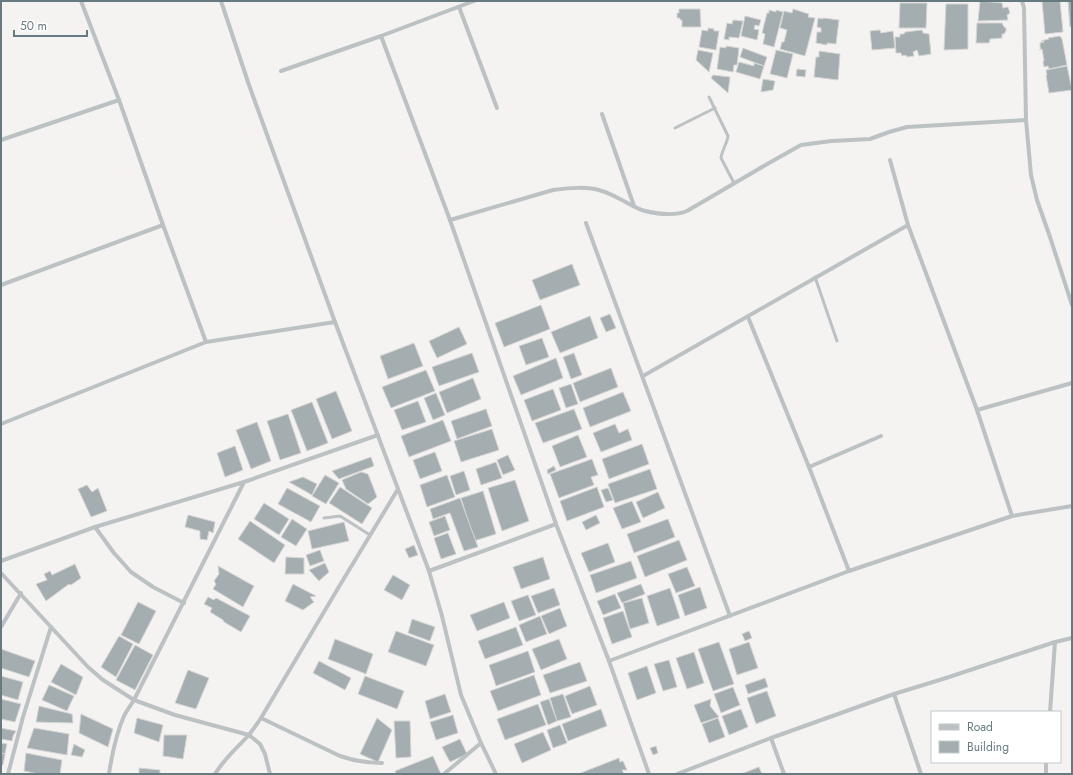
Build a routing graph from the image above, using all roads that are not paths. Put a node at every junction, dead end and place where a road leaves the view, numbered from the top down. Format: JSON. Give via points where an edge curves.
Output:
{"nodes":[{"id":1,"x":81,"y":1,"type":"edge"},
{"id":2,"x":221,"y":1,"type":"edge"},
{"id":3,"x":474,"y":1,"type":"edge"},
{"id":4,"x":1022,"y":1,"type":"edge"},
{"id":5,"x":459,"y":7,"type":"junction"},
{"id":6,"x":381,"y":36,"type":"junction"},
{"id":7,"x":281,"y":71,"type":"dead end"},
{"id":8,"x":709,"y":97,"type":"dead end"},
{"id":9,"x":120,"y":100,"type":"junction"},
{"id":10,"x":497,"y":108,"type":"dead end"},
{"id":11,"x":715,"y":108,"type":"junction"},
{"id":12,"x":602,"y":114,"type":"dead end"},
{"id":13,"x":1026,"y":120,"type":"junction"},
{"id":14,"x":675,"y":128,"type":"dead end"},
{"id":15,"x":1,"y":140,"type":"edge"},
{"id":16,"x":890,"y":160,"type":"dead end"},
{"id":17,"x":734,"y":183,"type":"junction"},
{"id":18,"x":634,"y":206,"type":"junction"},
{"id":19,"x":450,"y":220,"type":"junction"},
{"id":20,"x":586,"y":223,"type":"dead end"},
{"id":21,"x":163,"y":225,"type":"junction"},
{"id":22,"x":908,"y":225,"type":"junction"},
{"id":23,"x":814,"y":277,"type":"junction"},
{"id":24,"x":1,"y":285,"type":"edge"},
{"id":25,"x":1072,"y":304,"type":"edge"},
{"id":26,"x":748,"y":317,"type":"junction"},
{"id":27,"x":335,"y":322,"type":"junction"},
{"id":28,"x":837,"y":341,"type":"dead end"},
{"id":29,"x":206,"y":342,"type":"junction"},
{"id":30,"x":643,"y":376,"type":"junction"},
{"id":31,"x":1072,"y":383,"type":"edge"},
{"id":32,"x":978,"y":410,"type":"junction"},
{"id":33,"x":1,"y":424,"type":"edge"},
{"id":34,"x":378,"y":435,"type":"junction"},
{"id":35,"x":881,"y":436,"type":"dead end"},
{"id":36,"x":809,"y":467,"type":"junction"},
{"id":37,"x":244,"y":482,"type":"junction"},
{"id":38,"x":398,"y":490,"type":"junction"},
{"id":39,"x":1072,"y":506,"type":"edge"},
{"id":40,"x":1012,"y":516,"type":"junction"},
{"id":41,"x":324,"y":518,"type":"dead end"},
{"id":42,"x":556,"y":524,"type":"junction"},
{"id":43,"x":95,"y":527,"type":"junction"},
{"id":44,"x":370,"y":535,"type":"junction"},
{"id":45,"x":1,"y":561,"type":"edge"},
{"id":46,"x":429,"y":571,"type":"junction"},
{"id":47,"x":849,"y":571,"type":"junction"},
{"id":48,"x":1,"y":573,"type":"edge"},
{"id":49,"x":21,"y":593,"type":"junction"},
{"id":50,"x":184,"y":603,"type":"junction"},
{"id":51,"x":730,"y":616,"type":"junction"},
{"id":52,"x":1,"y":627,"type":"edge"},
{"id":53,"x":51,"y":627,"type":"junction"},
{"id":54,"x":1072,"y":638,"type":"edge"},
{"id":55,"x":1055,"y":642,"type":"junction"},
{"id":56,"x":609,"y":662,"type":"junction"},
{"id":57,"x":894,"y":694,"type":"junction"},
{"id":58,"x":134,"y":700,"type":"junction"},
{"id":59,"x":1050,"y":711,"type":"edge"},
{"id":60,"x":261,"y":718,"type":"junction"},
{"id":61,"x":249,"y":735,"type":"junction"},
{"id":62,"x":771,"y":738,"type":"junction"},
{"id":63,"x":481,"y":744,"type":"junction"},
{"id":64,"x":382,"y":763,"type":"dead end"},
{"id":65,"x":1046,"y":763,"type":"edge"},
{"id":66,"x":8,"y":774,"type":"edge"},
{"id":67,"x":109,"y":774,"type":"edge"},
{"id":68,"x":215,"y":774,"type":"edge"},
{"id":69,"x":270,"y":774,"type":"edge"},
{"id":70,"x":444,"y":774,"type":"edge"},
{"id":71,"x":496,"y":774,"type":"edge"},
{"id":72,"x":649,"y":774,"type":"edge"},
{"id":73,"x":677,"y":774,"type":"edge"},
{"id":74,"x":784,"y":774,"type":"edge"},
{"id":75,"x":921,"y":774,"type":"edge"},
{"id":76,"x":1046,"y":774,"type":"edge"}],
"edges":[{"from":1,"to":9,"type":"street"},
{"from":2,"to":27,"type":"street"},
{"from":3,"to":5,"type":"street"},
{"from":4,"to":13,"type":"street"},
{"from":5,"to":6,"type":"street"},
{"from":5,"to":10,"type":"street"},
{"from":6,"to":7,"type":"street"},
{"from":6,"to":19,"type":"street"},
{"from":8,"to":11,"type":"lane"},
{"from":9,"to":15,"type":"street"},
{"from":9,"to":21,"type":"street"},
{"from":11,"to":14,"type":"lane"},
{"from":11,"to":17,"type":"lane","via":[[728,136],[721,158]]},
{"from":12,"to":18,"type":"street"},
{"from":13,"to":17,"type":"street","via":[[907,127],[870,139],[801,145]]},
{"from":13,"to":25,"type":"street","via":[[1030,175]]},
{"from":16,"to":22,"type":"street"},
{"from":17,"to":18,"type":"street","via":[[681,213],[644,211]]},
{"from":18,"to":19,"type":"street","via":[[603,191],[565,188]]},
{"from":19,"to":42,"type":"street"},
{"from":20,"to":30,"type":"street"},
{"from":21,"to":24,"type":"street"},
{"from":21,"to":29,"type":"street"},
{"from":22,"to":23,"type":"street"},
{"from":22,"to":32,"type":"street"},
{"from":23,"to":26,"type":"street"},
{"from":23,"to":28,"type":"lane"},
{"from":26,"to":30,"type":"street"},
{"from":26,"to":36,"type":"street"},
{"from":27,"to":29,"type":"street"},
{"from":27,"to":34,"type":"street"},
{"from":29,"to":33,"type":"street"},
{"from":30,"to":51,"type":"street"},
{"from":31,"to":32,"type":"street"},
{"from":32,"to":40,"type":"street"},
{"from":34,"to":37,"type":"street"},
{"from":34,"to":38,"type":"street"},
{"from":35,"to":36,"type":"street"},
{"from":36,"to":47,"type":"street"},
{"from":37,"to":43,"type":"street"},
{"from":37,"to":50,"type":"street"},
{"from":38,"to":44,"type":"street"},
{"from":38,"to":46,"type":"street"},
{"from":39,"to":40,"type":"street"},
{"from":40,"to":47,"type":"street"},
{"from":41,"to":44,"type":"lane","via":[[340,516]]},
{"from":42,"to":46,"type":"street"},
{"from":42,"to":56,"type":"street"},
{"from":43,"to":45,"type":"street"},
{"from":43,"to":50,"type":"street","via":[[131,572]]},
{"from":44,"to":60,"type":"street"},
{"from":46,"to":63,"type":"street","via":[[461,695]]},
{"from":47,"to":51,"type":"street"},
{"from":48,"to":49,"type":"street"},
{"from":49,"to":52,"type":"street"},
{"from":49,"to":53,"type":"street"},
{"from":50,"to":58,"type":"street"},
{"from":51,"to":56,"type":"street"},
{"from":53,"to":58,"type":"street","via":[[88,667]]},
{"from":53,"to":66,"type":"street"},
{"from":54,"to":55,"type":"street"},
{"from":55,"to":57,"type":"street"},
{"from":55,"to":59,"type":"street"},
{"from":56,"to":72,"type":"street"},
{"from":57,"to":62,"type":"street"},
{"from":57,"to":75,"type":"street"},
{"from":58,"to":61,"type":"street","via":[[175,715]]},
{"from":58,"to":67,"type":"street","via":[[118,732]]},
{"from":60,"to":61,"type":"street"},
{"from":60,"to":64,"type":"street","via":[[340,756]]},
{"from":61,"to":68,"type":"street","via":[[224,760]]},
{"from":61,"to":69,"type":"street","via":[[260,744]]},
{"from":62,"to":73,"type":"street"},
{"from":62,"to":74,"type":"street"},
{"from":63,"to":70,"type":"street"},
{"from":63,"to":71,"type":"street"},
{"from":65,"to":76,"type":"street"}]}
